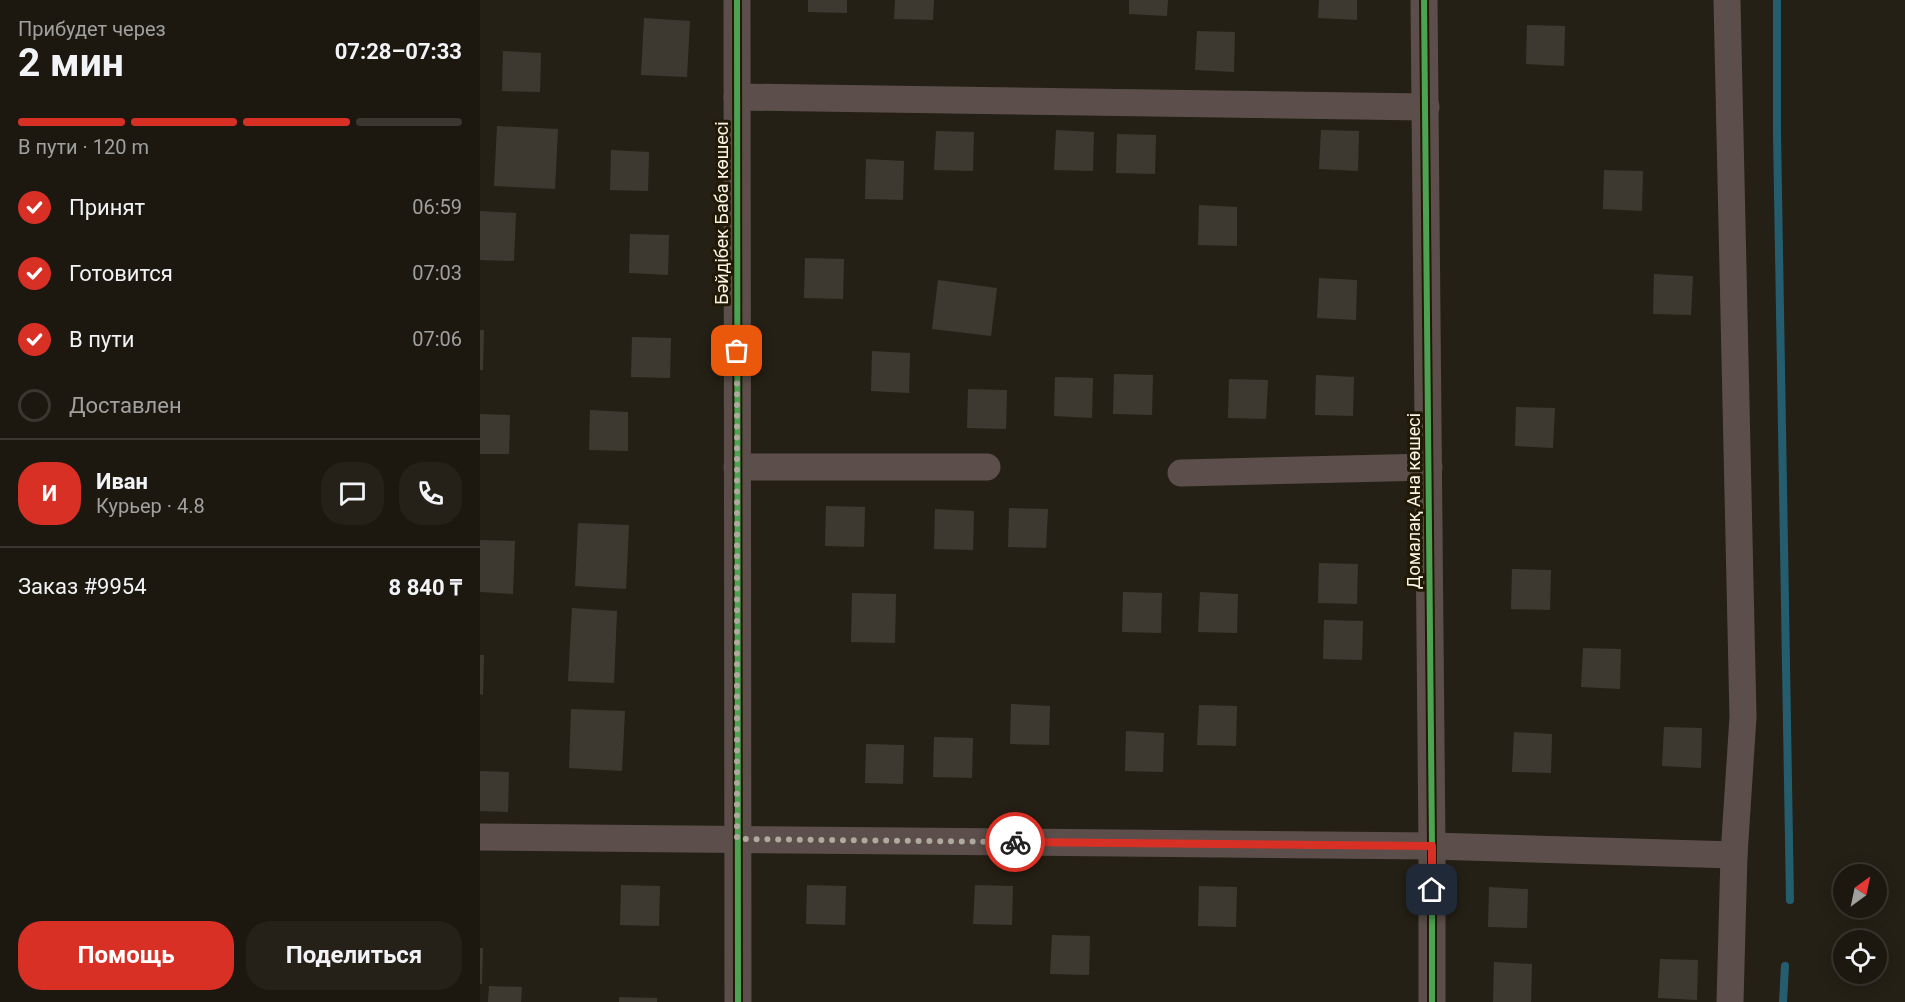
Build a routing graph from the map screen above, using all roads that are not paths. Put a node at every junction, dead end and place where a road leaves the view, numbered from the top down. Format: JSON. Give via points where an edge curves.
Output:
{"nodes":[{"id":1,"x":737,"y":0,"type":"edge"},
{"id":2,"x":1424,"y":0,"type":"edge"},
{"id":3,"x":1727,"y":0,"type":"edge"},
{"id":4,"x":737,"y":97,"type":"junction"},
{"id":5,"x":1426,"y":107,"type":"junction"},
{"id":6,"x":737,"y":467,"type":"junction"},
{"id":7,"x":987,"y":467,"type":"dead end"},
{"id":8,"x":1429,"y":467,"type":"junction"},
{"id":9,"x":1181,"y":473,"type":"dead end"},
{"id":10,"x":480,"y":837,"type":"edge"},
{"id":11,"x":737,"y":839,"type":"junction"},
{"id":12,"x":1432,"y":846,"type":"junction"},
{"id":13,"x":1734,"y":855,"type":"junction"},
{"id":14,"x":738,"y":1002,"type":"edge"},
{"id":15,"x":1432,"y":1002,"type":"edge"},
{"id":16,"x":1731,"y":1002,"type":"edge"}],
"edges":[{"from":1,"to":4,"type":"street","name":"Бәйдібек Баба көшесі"},
{"from":2,"to":5,"type":"street","name":"Домалақ Ана көшесі"},
{"from":3,"to":13,"type":"street","via":[[1743,717]]},
{"from":4,"to":5,"type":"street"},
{"from":4,"to":6,"type":"street","name":"Бәйдібек Баба көшесі"},
{"from":5,"to":8,"type":"street","name":"Домалақ Ана көшесі"},
{"from":6,"to":7,"type":"street"},
{"from":6,"to":11,"type":"street","name":"Бәйдібек Баба көшесі"},
{"from":8,"to":9,"type":"street"},
{"from":8,"to":12,"type":"street","name":"Домалақ Ана көшесі"},
{"from":10,"to":11,"type":"street"},
{"from":11,"to":12,"type":"street"},
{"from":11,"to":14,"type":"street","name":"Бәйдібек Баба көшесі"},
{"from":12,"to":13,"type":"street"},
{"from":12,"to":15,"type":"street","name":"Домалақ Ана көшесі"},
{"from":13,"to":16,"type":"street"}]}
